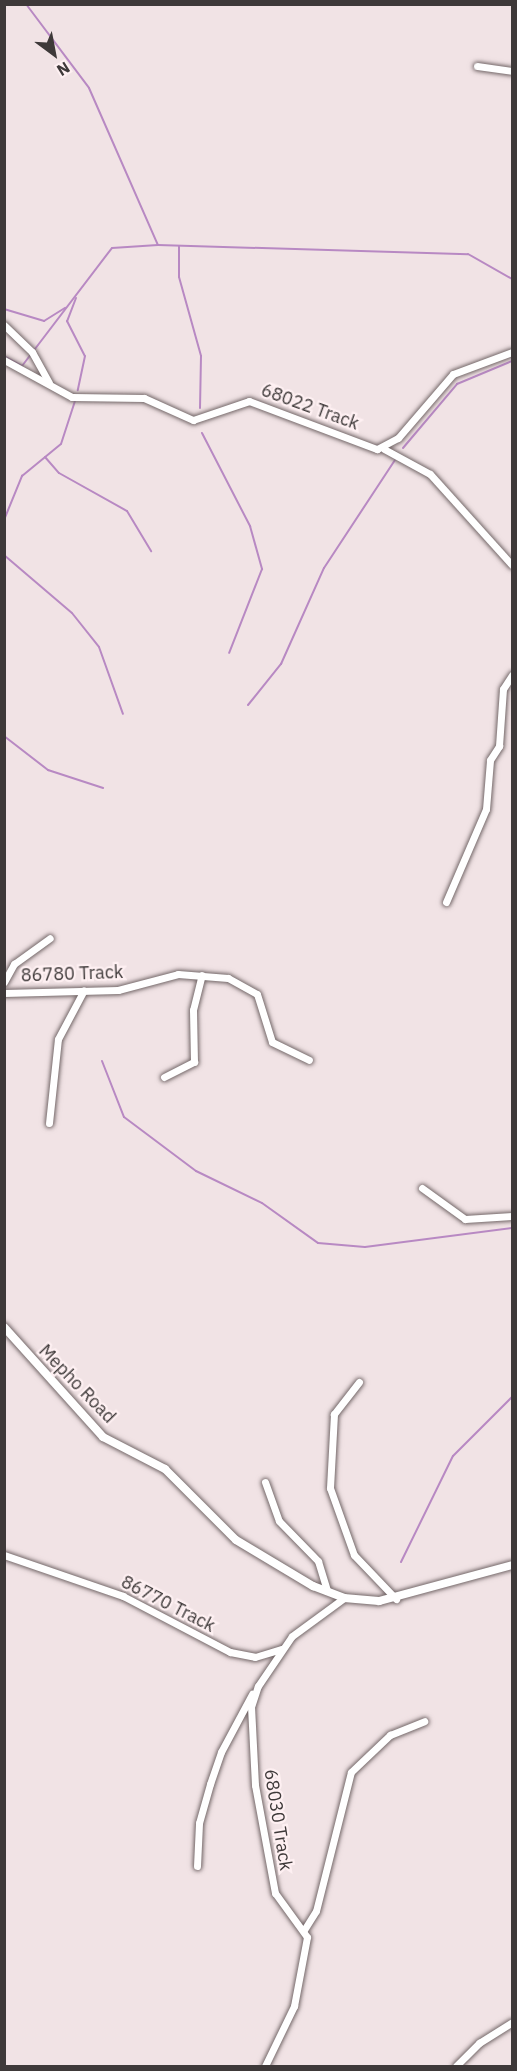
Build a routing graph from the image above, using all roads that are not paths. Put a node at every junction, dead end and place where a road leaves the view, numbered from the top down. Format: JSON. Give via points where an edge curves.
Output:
{"nodes":[{"id":1,"x":477,"y":66,"type":"dead end"},
{"id":2,"x":513,"y":71,"type":"edge"},
{"id":3,"x":4,"y":324,"type":"edge"},
{"id":4,"x":513,"y":352,"type":"edge"},
{"id":5,"x":500,"y":355,"type":"junction"},
{"id":6,"x":513,"y":359,"type":"edge"},
{"id":7,"x":4,"y":360,"type":"edge"},
{"id":8,"x":49,"y":384,"type":"junction"},
{"id":9,"x":384,"y":449,"type":"junction"},
{"id":10,"x":513,"y":566,"type":"edge"},
{"id":11,"x":513,"y":675,"type":"edge"},
{"id":12,"x":446,"y":902,"type":"dead end"},
{"id":13,"x":50,"y":938,"type":"dead end"},
{"id":14,"x":202,"y":975,"type":"junction"},
{"id":15,"x":4,"y":982,"type":"edge"},
{"id":16,"x":84,"y":990,"type":"junction"},
{"id":17,"x":4,"y":993,"type":"edge"},
{"id":18,"x":309,"y":1060,"type":"dead end"},
{"id":19,"x":164,"y":1077,"type":"dead end"},
{"id":20,"x":49,"y":1123,"type":"dead end"},
{"id":21,"x":422,"y":1188,"type":"dead end"},
{"id":22,"x":513,"y":1216,"type":"edge"},
{"id":23,"x":4,"y":1327,"type":"edge"},
{"id":24,"x":359,"y":1382,"type":"dead end"},
{"id":25,"x":265,"y":1482,"type":"dead end"},
{"id":26,"x":4,"y":1555,"type":"edge"},
{"id":27,"x":513,"y":1565,"type":"edge"},
{"id":28,"x":327,"y":1591,"type":"junction"},
{"id":29,"x":344,"y":1598,"type":"junction"},
{"id":30,"x":396,"y":1599,"type":"junction"},
{"id":31,"x":283,"y":1649,"type":"junction"},
{"id":32,"x":258,"y":1686,"type":"junction"},
{"id":33,"x":424,"y":1721,"type":"dead end"},
{"id":34,"x":197,"y":1866,"type":"dead end"},
{"id":35,"x":304,"y":1930,"type":"junction"},
{"id":36,"x":513,"y":2022,"type":"edge"},
{"id":37,"x":265,"y":2067,"type":"edge"},
{"id":38,"x":456,"y":2067,"type":"edge"}],
"edges":[{"from":1,"to":2,"type":"street"},
{"from":3,"to":8,"type":"street","via":[[36,358]]},
{"from":4,"to":5,"type":"street"},
{"from":5,"to":6,"type":"street"},
{"from":5,"to":9,"type":"street","via":[[443,381]]},
{"from":7,"to":8,"type":"street","name":"68022 Track"},
{"from":8,"to":9,"type":"street","name":"68022 Track","via":[[85,399],[144,398],[193,420],[249,401]]},
{"from":9,"to":10,"type":"street","name":"68022 Track","via":[[430,474]]},
{"from":11,"to":12,"type":"street","via":[[503,689],[499,746],[489,766],[486,809]]},
{"from":13,"to":15,"type":"street","via":[[14,964]]},
{"from":14,"to":16,"type":"street","name":"86780 Track","via":[[161,976],[118,990]]},
{"from":14,"to":18,"type":"street","name":"86780 Track","via":[[228,978],[251,989],[262,1001],[272,1042]]},
{"from":14,"to":19,"type":"street","via":[[193,1010],[194,1062]]},
{"from":16,"to":17,"type":"street","name":"86780 Track"},
{"from":16,"to":20,"type":"street","via":[[58,1039]]},
{"from":21,"to":22,"type":"street","via":[[465,1220]]},
{"from":23,"to":28,"type":"street","name":"Mepho Road","via":[[103,1437],[182,1481],[260,1557]]},
{"from":24,"to":30,"type":"street","via":[[334,1414],[330,1488],[354,1555]]},
{"from":25,"to":28,"type":"street","via":[[279,1521],[318,1561]]},
{"from":26,"to":31,"type":"street","name":"86770 Track","via":[[130,1599],[230,1652],[255,1657]]},
{"from":27,"to":30,"type":"street","name":"Mepho Road"},
{"from":28,"to":29,"type":"street","name":"Mepho Road"},
{"from":29,"to":30,"type":"street","name":"Mepho Road"},
{"from":29,"to":31,"type":"street","name":"68030 Track","via":[[302,1627]]},
{"from":31,"to":32,"type":"street","name":"68030 Track"},
{"from":32,"to":34,"type":"street","via":[[221,1752],[199,1823]]},
{"from":32,"to":35,"type":"street","name":"68030 Track","via":[[250,1715],[262,1842],[275,1893]]},
{"from":33,"to":35,"type":"street","via":[[390,1736],[351,1772],[316,1911]]},
{"from":35,"to":37,"type":"street","via":[[307,1946],[294,2006]]},
{"from":36,"to":38,"type":"street","via":[[479,2043]]}]}
